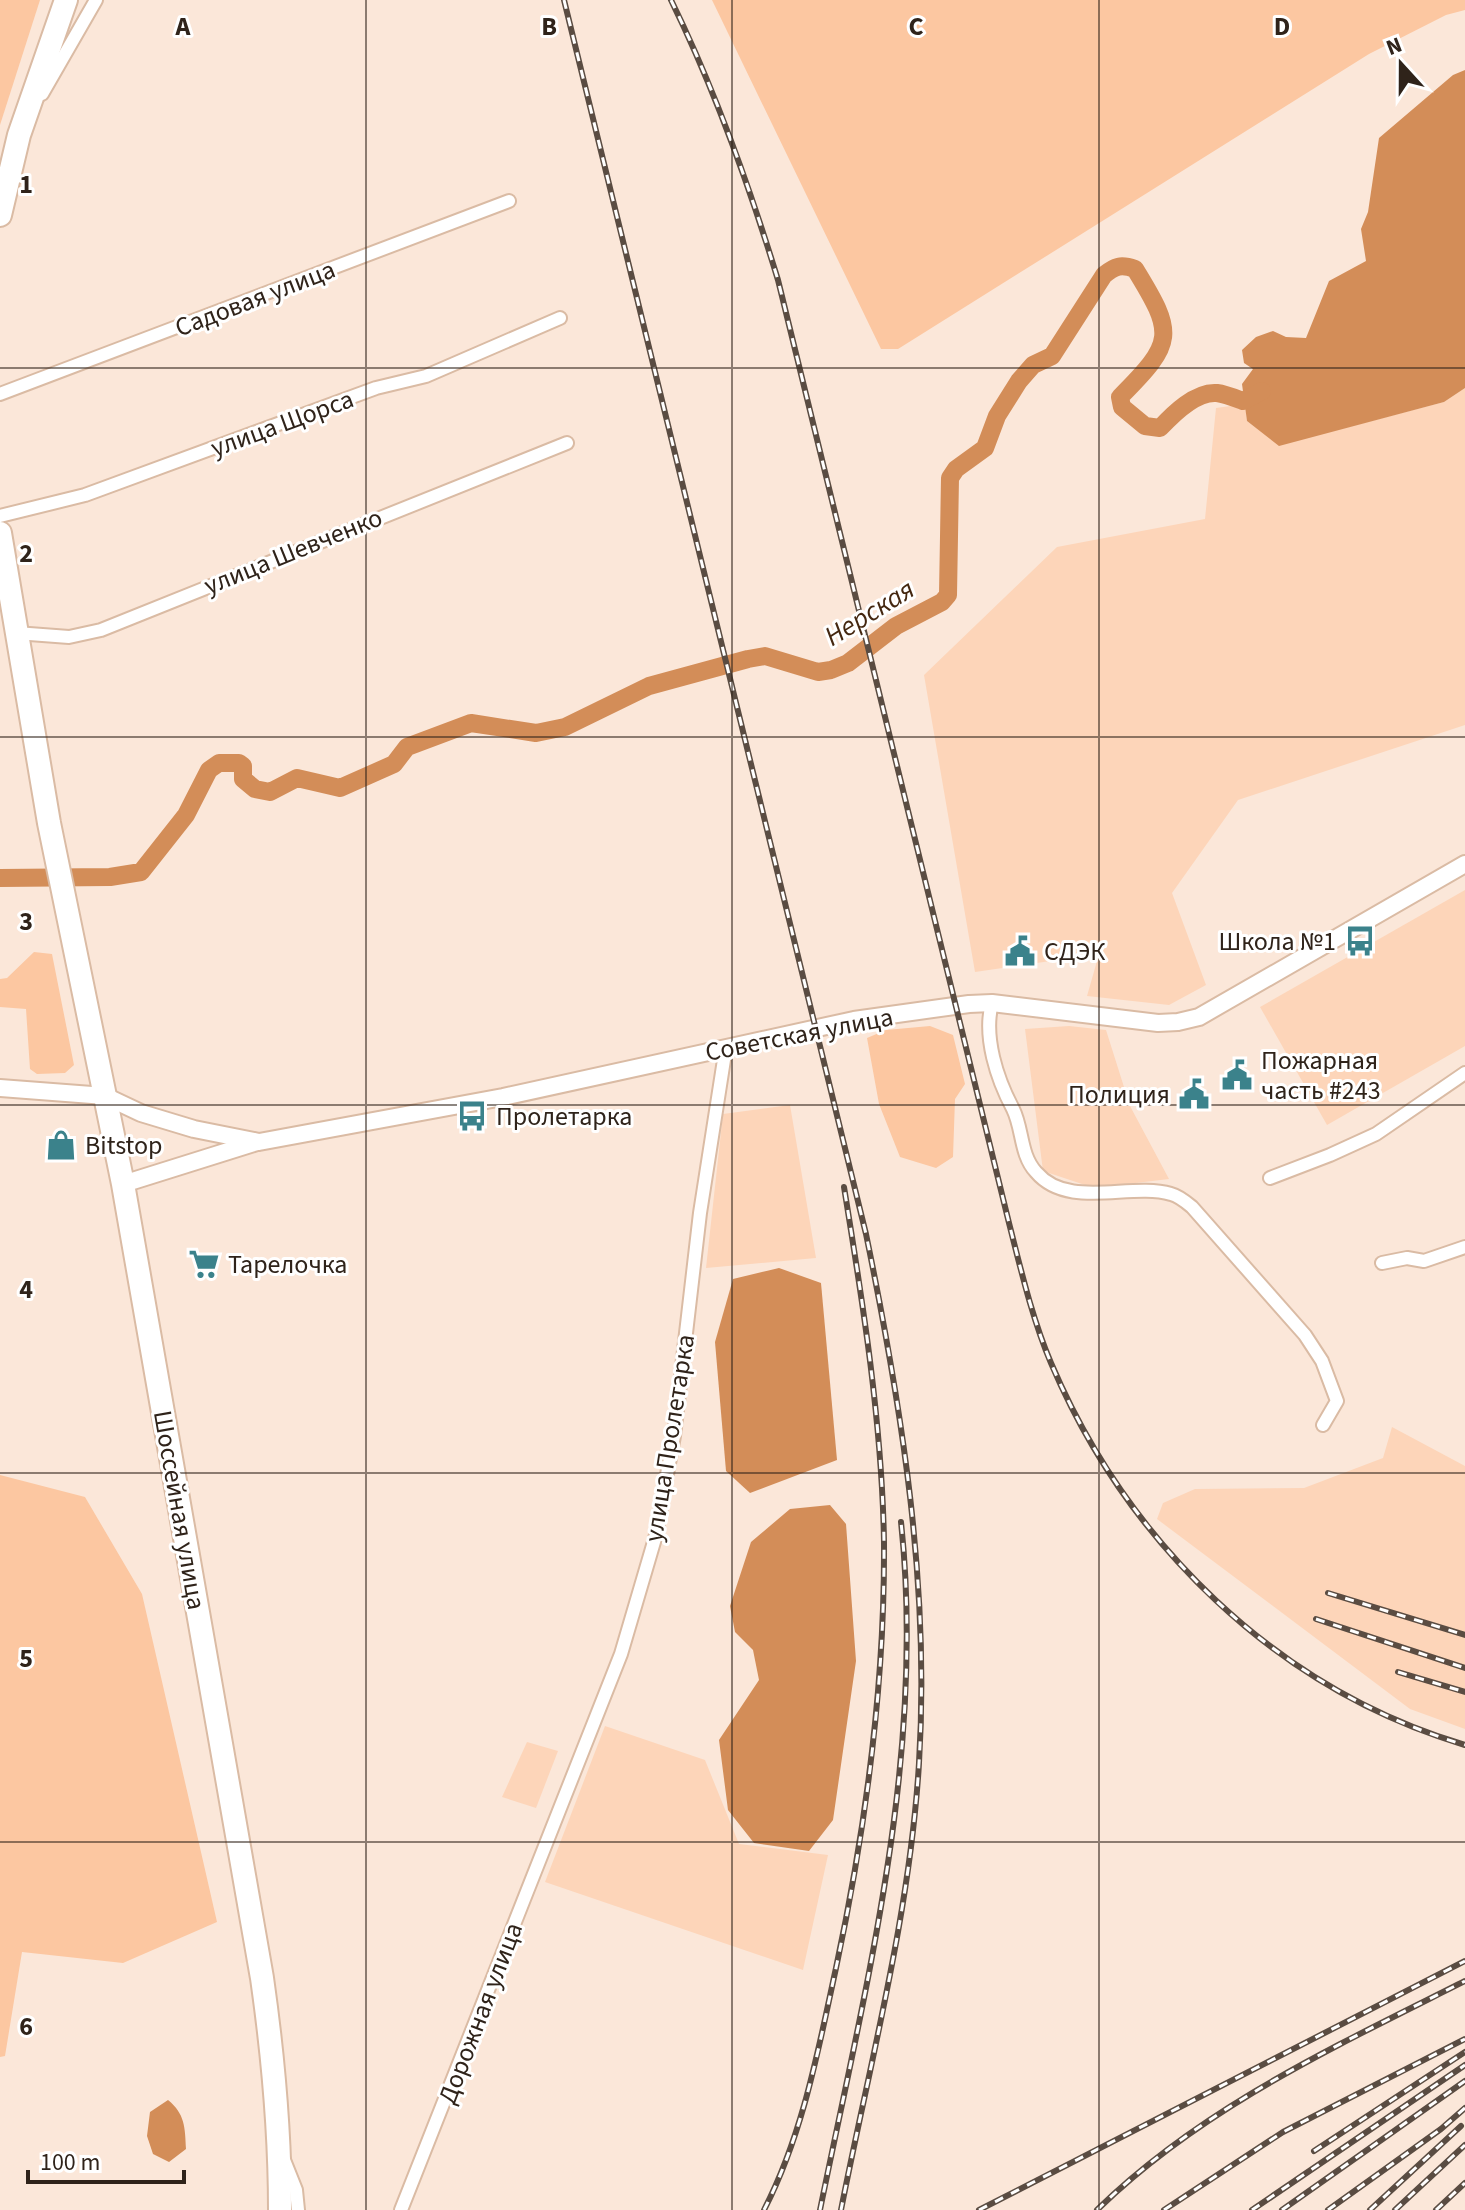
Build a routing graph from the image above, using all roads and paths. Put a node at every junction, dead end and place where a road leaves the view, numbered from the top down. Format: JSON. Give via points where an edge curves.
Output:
{"nodes":[{"id":1,"x":66,"y":0,"type":"edge"},
{"id":2,"x":96,"y":0,"type":"edge"},
{"id":3,"x":19,"y":135,"type":"junction"},
{"id":4,"x":509,"y":201,"type":"dead end"},
{"id":5,"x":0,"y":215,"type":"edge"},
{"id":6,"x":560,"y":318,"type":"dead end"},
{"id":7,"x":0,"y":394,"type":"edge"},
{"id":8,"x":567,"y":443,"type":"dead end"},
{"id":9,"x":0,"y":516,"type":"edge"},
{"id":10,"x":0,"y":533,"type":"edge"},
{"id":11,"x":16,"y":633,"type":"junction"},
{"id":12,"x":1465,"y":864,"type":"edge"},
{"id":13,"x":992,"y":1003,"type":"junction"},
{"id":14,"x":726,"y":1047,"type":"junction"},
{"id":15,"x":1465,"y":1073,"type":"edge"},
{"id":16,"x":0,"y":1088,"type":"edge"},
{"id":17,"x":105,"y":1096,"type":"junction"},
{"id":18,"x":259,"y":1142,"type":"junction"},
{"id":19,"x":1270,"y":1178,"type":"dead end"},
{"id":20,"x":123,"y":1184,"type":"junction"},
{"id":21,"x":1465,"y":1247,"type":"edge"},
{"id":22,"x":1382,"y":1263,"type":"dead end"},
{"id":23,"x":1323,"y":1425,"type":"dead end"},
{"id":24,"x":556,"y":1815,"type":"joint"},
{"id":25,"x":280,"y":2153,"type":"junction"},
{"id":26,"x":280,"y":2210,"type":"edge"},
{"id":27,"x":298,"y":2210,"type":"edge"},
{"id":28,"x":401,"y":2210,"type":"edge"}],
"edges":[{"from":1,"to":3,"type":"highway"},
{"from":2,"to":3,"type":"street"},
{"from":3,"to":5,"type":"highway"},
{"from":4,"to":7,"type":"street","name":"Садовая улица"},
{"from":6,"to":9,"type":"street","name":"улица Щорса","via":[[426,376],[376,388],[85,495]]},
{"from":8,"to":11,"type":"street","name":"улица Шевченко","via":[[101,630],[69,637]]},
{"from":10,"to":11,"type":"highway","name":"Шоссейная улица"},
{"from":11,"to":17,"type":"highway","name":"Шоссейная улица"},
{"from":12,"to":13,"type":"street","name":"Советская улица","via":[[1199,1017],[1129,1021]]},
{"from":13,"to":14,"type":"street","name":"Советская улица","via":[[854,1020]]},
{"from":13,"to":23,"type":"street","via":[[994,1058],[1035,1172],[1067,1190],[1155,1191],[1175,1195],[1192,1207],[1322,1361],[1337,1401]]},
{"from":14,"to":18,"type":"street","name":"Советская улица","via":[[503,1097]]},
{"from":14,"to":24,"type":"street","name":"улица Пролетарка","via":[[656,1535],[621,1654]]},
{"from":15,"to":19,"type":"street","via":[[1376,1134]]},
{"from":16,"to":17,"type":"street","name":"Советская улица"},
{"from":17,"to":18,"type":"street","name":"Советская улица","via":[[194,1129]]},
{"from":17,"to":20,"type":"highway","name":"Шоссейная улица"},
{"from":18,"to":20,"type":"street"},
{"from":20,"to":25,"type":"highway","name":"Шоссейная улица","via":[[260,1962]]},
{"from":21,"to":22,"type":"street","via":[[1424,1261]]},
{"from":24,"to":28,"type":"street","name":"Дорожная улица"},
{"from":25,"to":26,"type":"highway","name":"Шоссейная улица"},
{"from":25,"to":27,"type":"street","via":[[296,2190]]}]}
